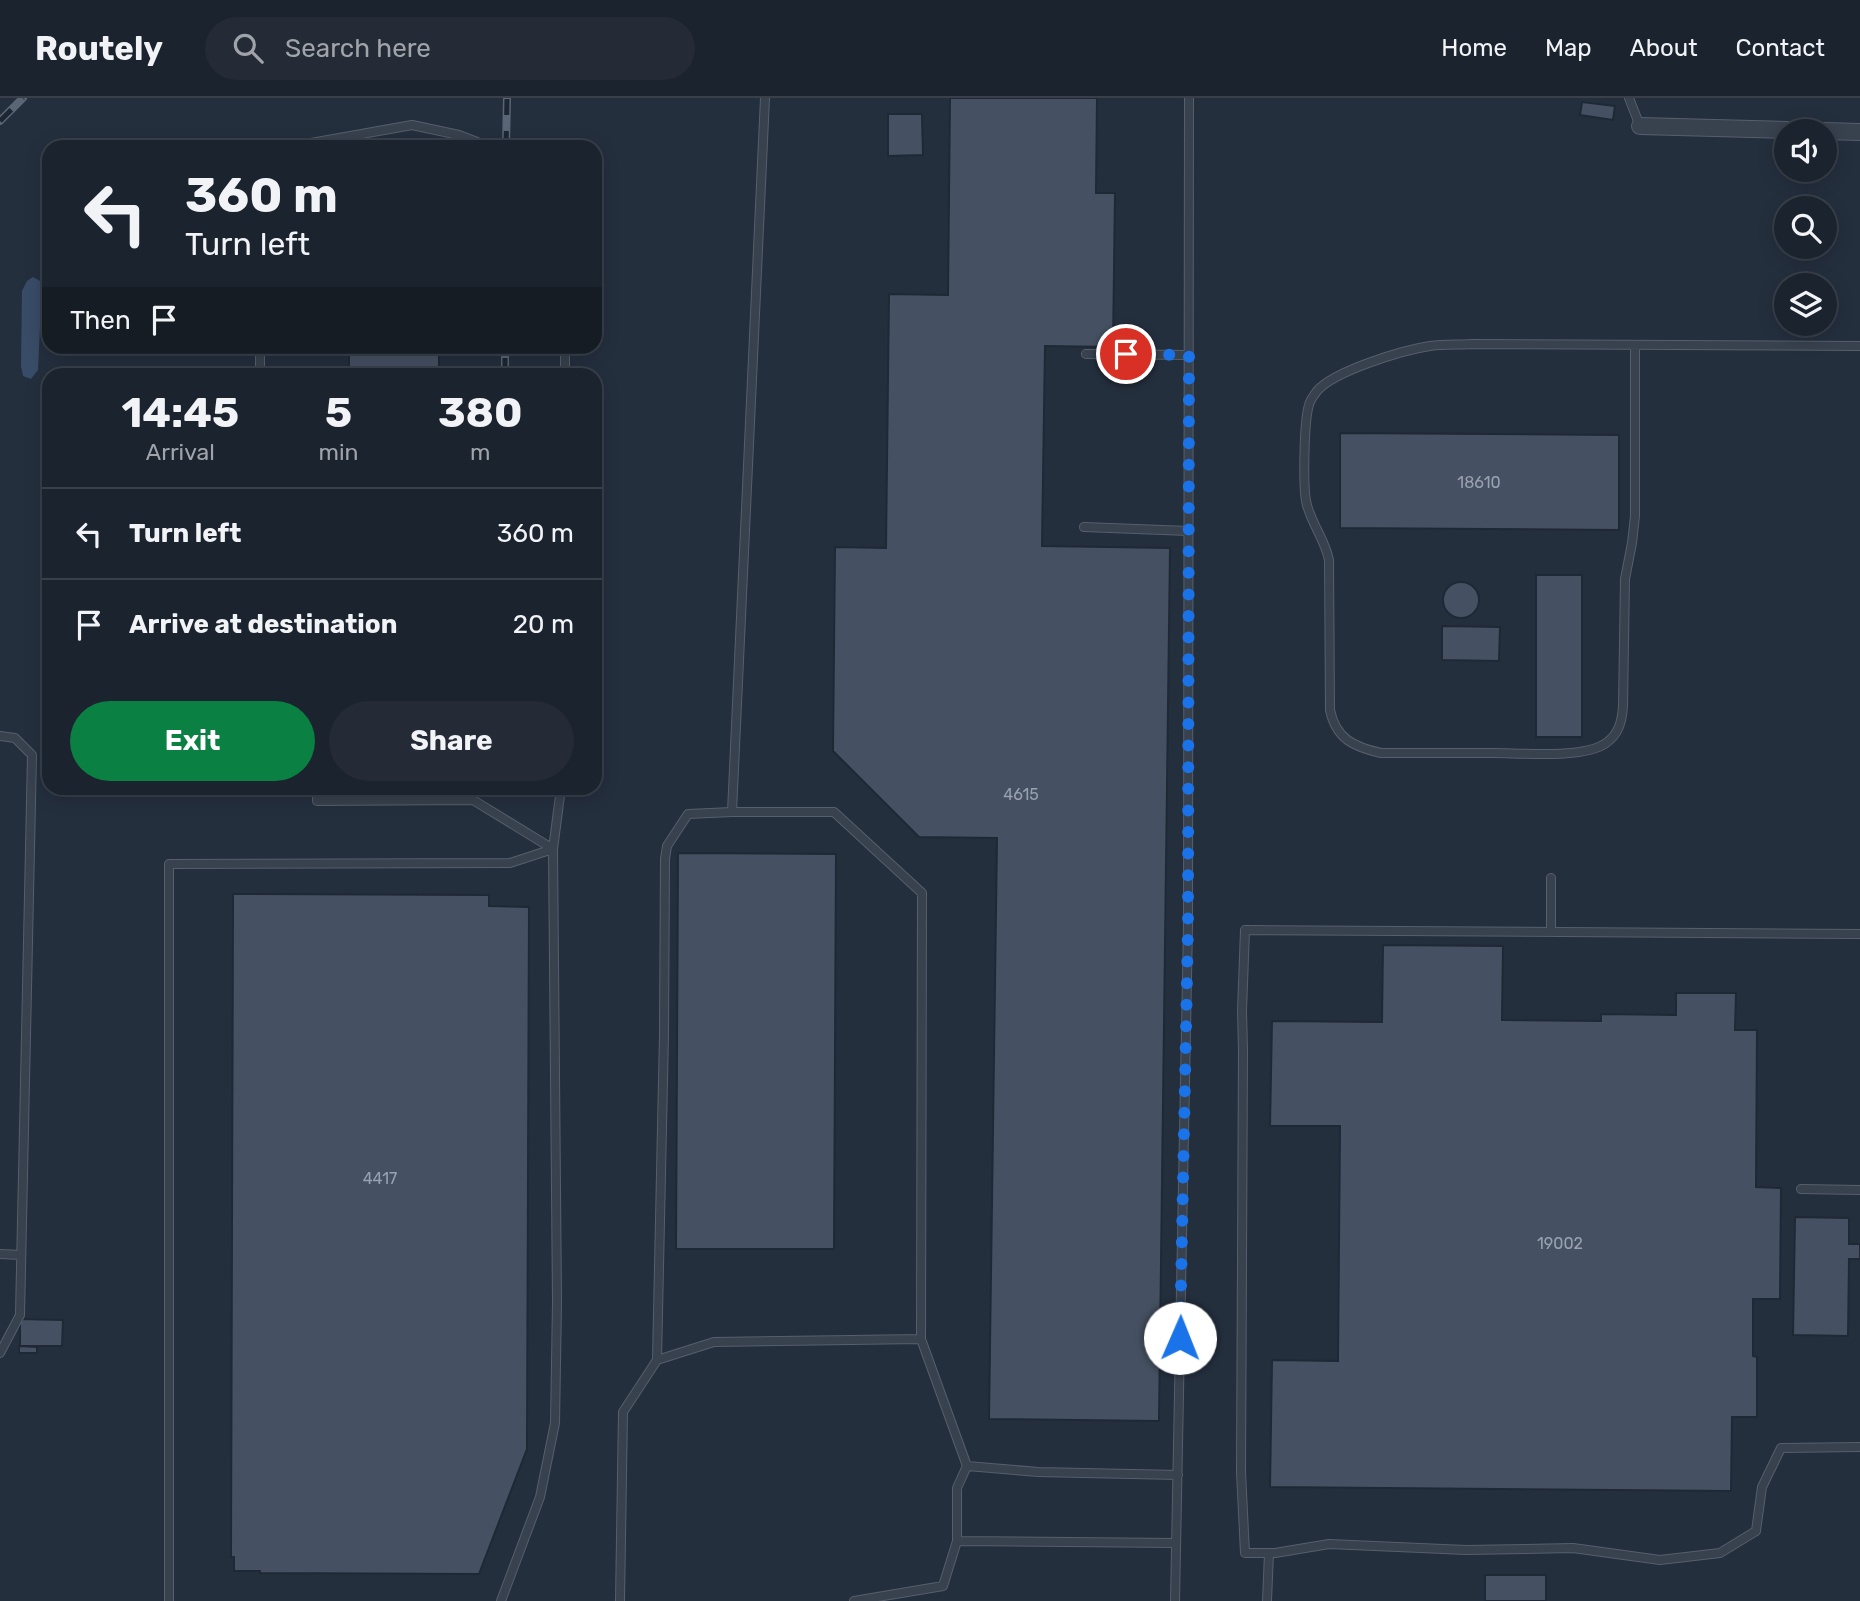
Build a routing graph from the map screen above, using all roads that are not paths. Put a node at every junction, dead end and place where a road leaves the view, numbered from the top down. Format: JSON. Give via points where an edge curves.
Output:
{"nodes":[{"id":1,"x":765,"y":98,"type":"edge"},
{"id":2,"x":1189,"y":98,"type":"edge"},
{"id":3,"x":1629,"y":98,"type":"edge"},
{"id":4,"x":1640,"y":126,"type":"joint"},
{"id":5,"x":1860,"y":132,"type":"edge"},
{"id":6,"x":328,"y":140,"type":"edge"},
{"id":7,"x":472,"y":140,"type":"edge"},
{"id":8,"x":1635,"y":345,"type":"junction"},
{"id":9,"x":1860,"y":346,"type":"edge"},
{"id":10,"x":1086,"y":354,"type":"dead end"},
{"id":11,"x":1189,"y":355,"type":"junction"},
{"id":12,"x":1084,"y":527,"type":"dead end"},
{"id":13,"x":1189,"y":531,"type":"junction"},
{"id":14,"x":0,"y":736,"type":"edge"},
{"id":15,"x":317,"y":795,"type":"edge"},
{"id":16,"x":449,"y":795,"type":"edge"},
{"id":17,"x":560,"y":795,"type":"edge"},
{"id":18,"x":449,"y":800,"type":"junction"},
{"id":19,"x":732,"y":812,"type":"junction"},
{"id":20,"x":552,"y":849,"type":"junction"},
{"id":21,"x":1551,"y":878,"type":"dead end"},
{"id":22,"x":1551,"y":932,"type":"junction"},
{"id":23,"x":1860,"y":933,"type":"edge"},
{"id":24,"x":1801,"y":1189,"type":"dead end"},
{"id":25,"x":1860,"y":1190,"type":"edge"},
{"id":26,"x":0,"y":1255,"type":"edge"},
{"id":27,"x":21,"y":1255,"type":"junction"},
{"id":28,"x":922,"y":1339,"type":"junction"},
{"id":29,"x":0,"y":1353,"type":"edge"},
{"id":30,"x":657,"y":1360,"type":"junction"},
{"id":31,"x":1860,"y":1447,"type":"edge"},
{"id":32,"x":967,"y":1466,"type":"junction"},
{"id":33,"x":1178,"y":1475,"type":"junction"},
{"id":34,"x":957,"y":1541,"type":"junction"},
{"id":35,"x":1176,"y":1543,"type":"junction"},
{"id":36,"x":1269,"y":1553,"type":"junction"},
{"id":37,"x":169,"y":1601,"type":"edge"},
{"id":38,"x":501,"y":1601,"type":"edge"},
{"id":39,"x":620,"y":1601,"type":"edge"},
{"id":40,"x":854,"y":1601,"type":"edge"},
{"id":41,"x":1175,"y":1601,"type":"edge"},
{"id":42,"x":1267,"y":1601,"type":"edge"}],
"edges":[{"from":1,"to":19,"type":"lane"},
{"from":2,"to":11,"type":"lane"},
{"from":3,"to":4,"type":"lane"},
{"from":4,"to":5,"type":"street"},
{"from":6,"to":7,"type":"lane","via":[[412,125]]},
{"from":8,"to":8,"type":"lane","via":[[1430,346],[1385,357],[1326,382],[1316,391],[1307,415],[1305,491],[1308,511],[1329,560],[1330,710],[1345,738],[1381,753],[1559,753],[1593,750],[1617,732],[1623,706],[1625,579],[1635,516]]},
{"from":8,"to":9,"type":"lane"},
{"from":10,"to":11,"type":"lane"},
{"from":11,"to":13,"type":"lane"},
{"from":12,"to":13,"type":"lane"},
{"from":13,"to":33,"type":"lane"},
{"from":14,"to":27,"type":"lane","via":[[15,738],[32,755]]},
{"from":15,"to":18,"type":"lane","via":[[317,802]]},
{"from":16,"to":18,"type":"lane"},
{"from":17,"to":20,"type":"lane"},
{"from":18,"to":20,"type":"lane","via":[[473,800]]},
{"from":19,"to":28,"type":"lane","via":[[834,812],[922,893]]},
{"from":19,"to":30,"type":"lane","via":[[688,814],[664,859]]},
{"from":20,"to":37,"type":"lane","via":[[510,863],[169,864]]},
{"from":20,"to":38,"type":"lane","via":[[555,1423],[541,1497]]},
{"from":21,"to":22,"type":"lane"},
{"from":22,"to":23,"type":"lane"},
{"from":22,"to":36,"type":"lane","via":[[1245,930],[1241,1472],[1245,1553]]},
{"from":24,"to":25,"type":"lane"},
{"from":26,"to":27,"type":"lane"},
{"from":27,"to":29,"type":"lane","via":[[20,1315]]},
{"from":28,"to":30,"type":"lane","via":[[714,1342]]},
{"from":28,"to":32,"type":"lane"},
{"from":30,"to":39,"type":"lane","via":[[623,1412]]},
{"from":31,"to":36,"type":"lane","via":[[1781,1448],[1762,1487],[1756,1531],[1720,1553],[1660,1560],[1573,1548],[1466,1550],[1329,1544]]},
{"from":32,"to":33,"type":"lane"},
{"from":32,"to":34,"type":"lane","via":[[957,1488]]},
{"from":33,"to":35,"type":"lane"},
{"from":34,"to":35,"type":"lane"},
{"from":34,"to":40,"type":"lane","via":[[943,1586]]},
{"from":35,"to":41,"type":"lane"},
{"from":36,"to":42,"type":"lane"}]}
